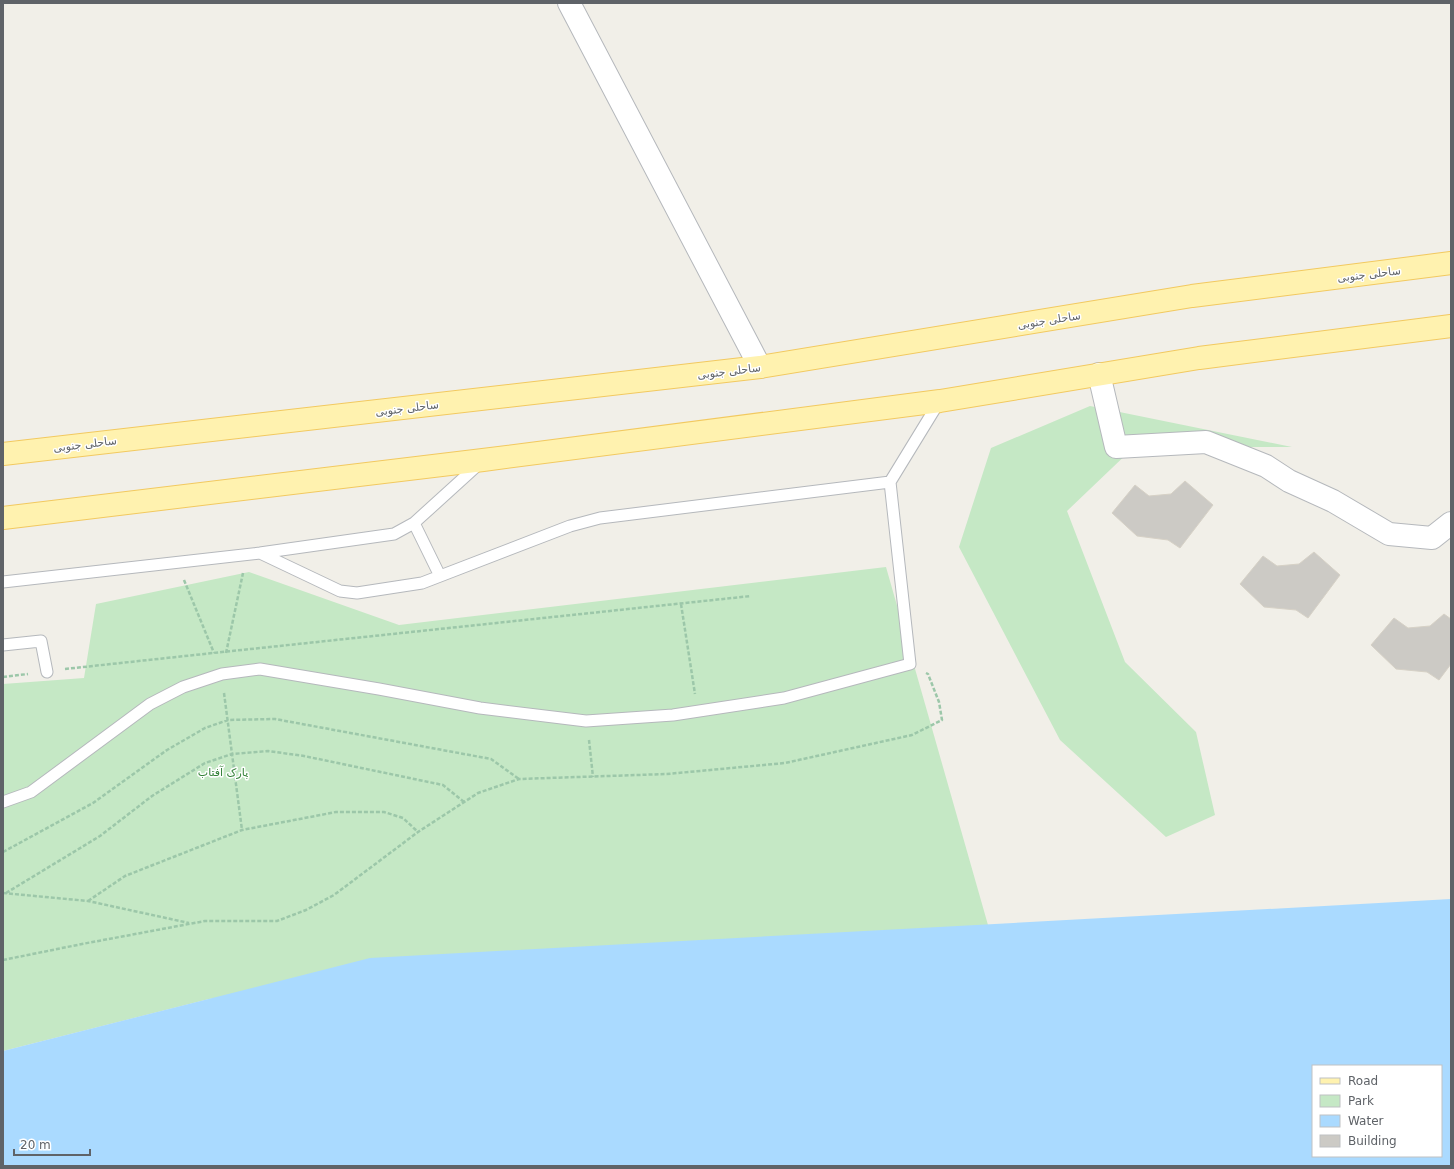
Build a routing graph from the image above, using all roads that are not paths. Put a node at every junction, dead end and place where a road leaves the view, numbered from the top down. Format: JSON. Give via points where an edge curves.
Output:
{"nodes":[{"id":1,"x":569,"y":3,"type":"edge"},
{"id":2,"x":1451,"y":263,"type":"edge"},
{"id":3,"x":1451,"y":326,"type":"edge"},
{"id":4,"x":760,"y":367,"type":"junction"},
{"id":5,"x":1099,"y":374,"type":"junction"},
{"id":6,"x":940,"y":401,"type":"junction"},
{"id":7,"x":3,"y":454,"type":"edge"},
{"id":8,"x":483,"y":460,"type":"junction"},
{"id":9,"x":890,"y":482,"type":"junction"},
{"id":10,"x":3,"y":518,"type":"edge"},
{"id":11,"x":414,"y":523,"type":"junction"},
{"id":12,"x":1451,"y":523,"type":"edge"},
{"id":13,"x":260,"y":553,"type":"junction"},
{"id":14,"x":440,"y":576,"type":"junction"},
{"id":15,"x":3,"y":582,"type":"edge"},
{"id":16,"x":3,"y":645,"type":"edge"},
{"id":17,"x":47,"y":672,"type":"road end"},
{"id":18,"x":3,"y":802,"type":"edge"}],
"edges":[{"from":1,"to":4,"type":"street"},
{"from":2,"to":4,"type":"main road","name":"ساحلی جنوبی","via":[[1192,296]]},
{"from":3,"to":5,"type":"main road","via":[[1199,358]]},
{"from":4,"to":7,"type":"main road","name":"ساحلی جنوبی"},
{"from":5,"to":6,"type":"main road"},
{"from":5,"to":12,"type":"street","via":[[1116,447],[1206,442],[1266,466],[1389,534],[1432,538]]},
{"from":6,"to":8,"type":"main road"},
{"from":6,"to":9,"type":"lane"},
{"from":8,"to":10,"type":"main road"},
{"from":8,"to":11,"type":"lane"},
{"from":9,"to":14,"type":"lane","via":[[600,518],[570,526]]},
{"from":9,"to":18,"type":"lane","via":[[910,664],[784,698],[673,714],[586,721],[480,708],[260,669],[222,674],[183,687],[150,704],[30,792]]},
{"from":11,"to":13,"type":"lane","via":[[394,534]]},
{"from":11,"to":14,"type":"lane"},
{"from":13,"to":14,"type":"lane","via":[[340,590],[357,593],[422,583]]},
{"from":13,"to":15,"type":"lane"},
{"from":16,"to":17,"type":"lane","via":[[41,641]]}]}
